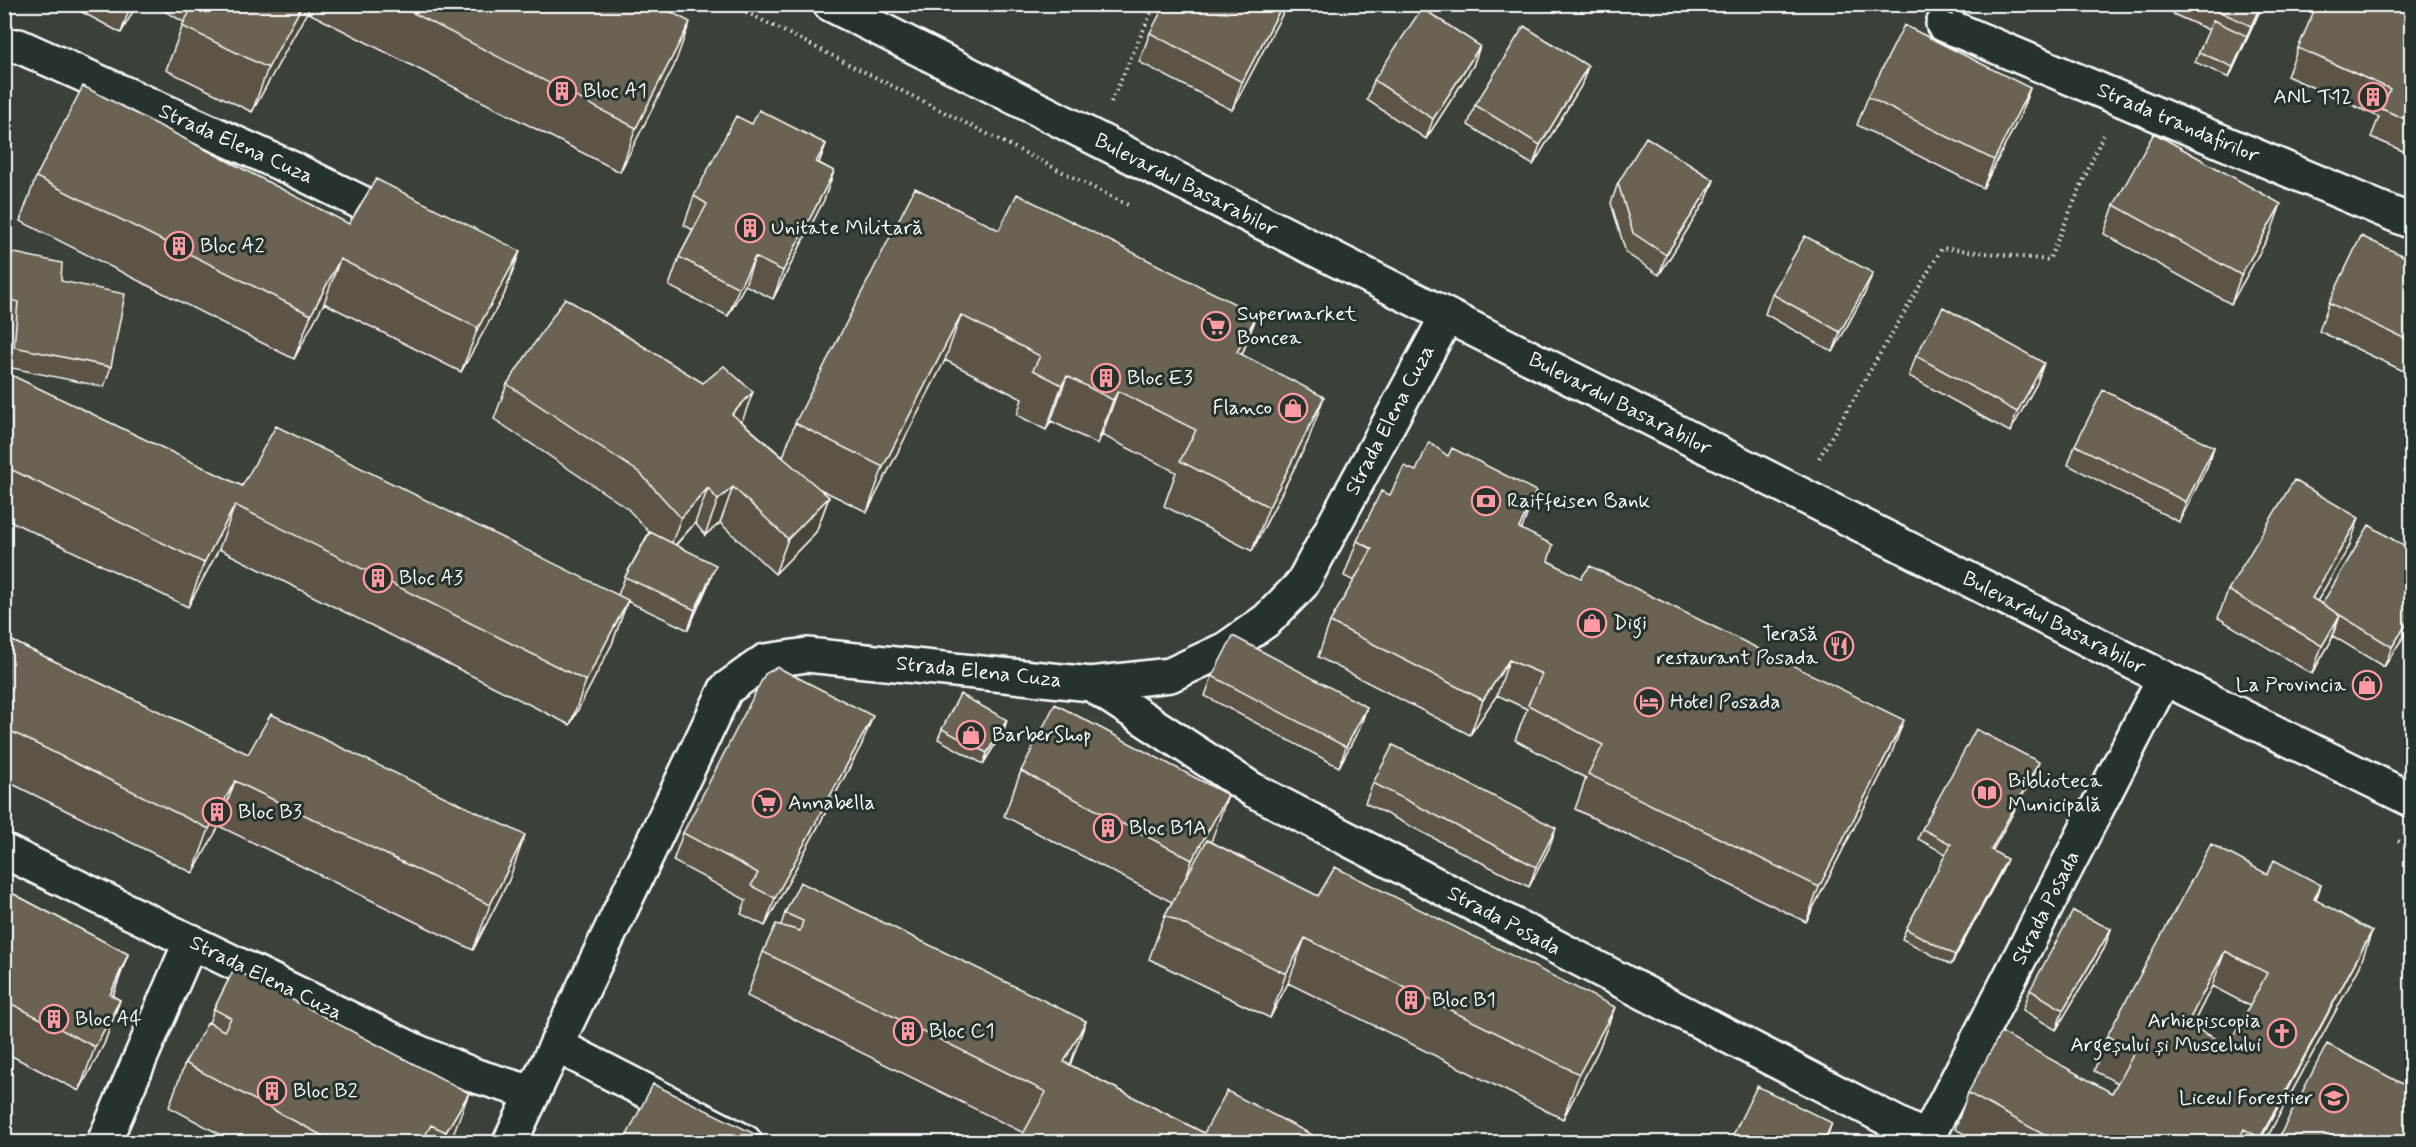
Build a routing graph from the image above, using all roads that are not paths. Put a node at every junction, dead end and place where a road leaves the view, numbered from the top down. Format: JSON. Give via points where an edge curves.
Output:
{"nodes":[{"id":1,"x":830,"y":4,"type":"edge"},
{"id":2,"x":1943,"y":24,"type":"dead end"},
{"id":3,"x":4,"y":46,"type":"edge"},
{"id":4,"x":2412,"y":222,"type":"edge"},
{"id":5,"x":432,"y":237,"type":"edge"},
{"id":6,"x":1447,"y":316,"type":"junction"},
{"id":7,"x":2164,"y":678,"type":"junction"},
{"id":8,"x":1091,"y":684,"type":"junction"},
{"id":9,"x":2412,"y":800,"type":"edge"},
{"id":10,"x":4,"y":851,"type":"edge"},
{"id":11,"x":191,"y":941,"type":"junction"},
{"id":12,"x":556,"y":1045,"type":"junction"},
{"id":13,"x":533,"y":1093,"type":"junction"},
{"id":14,"x":1926,"y":1141,"type":"edge"},
{"id":15,"x":104,"y":1143,"type":"edge"},
{"id":16,"x":510,"y":1143,"type":"edge"},
{"id":17,"x":745,"y":1143,"type":"edge"}],
"edges":[{"from":1,"to":6,"type":"street","name":"Bulevardul Basarabilor"},
{"from":2,"to":4,"type":"street","name":"Strada trandafirilor"},
{"from":3,"to":5,"type":"street","name":"Strada Elena Cuza","via":[[19,46],[293,169]]},
{"from":6,"to":7,"type":"street","name":"Bulevardul Basarabilor"},
{"from":6,"to":8,"type":"street","name":"Strada Elena Cuza","via":[[1302,584],[1267,620],[1226,649],[1180,671]]},
{"from":7,"to":9,"type":"street","name":"Bulevardul Basarabilor"},
{"from":7,"to":14,"type":"street","name":"Strada Posada"},
{"from":8,"to":12,"type":"street","name":"Strada Elena Cuza","via":[[807,655],[765,661],[726,689]]},
{"from":8,"to":14,"type":"street","name":"Strada Posada","via":[[1253,790]]},
{"from":10,"to":11,"type":"street","name":"Strada Elena Cuza"},
{"from":11,"to":13,"type":"street","name":"Strada Elena Cuza","via":[[418,1052],[476,1076]]},
{"from":11,"to":15,"type":"street"},
{"from":12,"to":13,"type":"street","name":"Strada Elena Cuza"},
{"from":12,"to":17,"type":"street"},
{"from":13,"to":16,"type":"street","name":"Strada Elena Cuza"}]}
